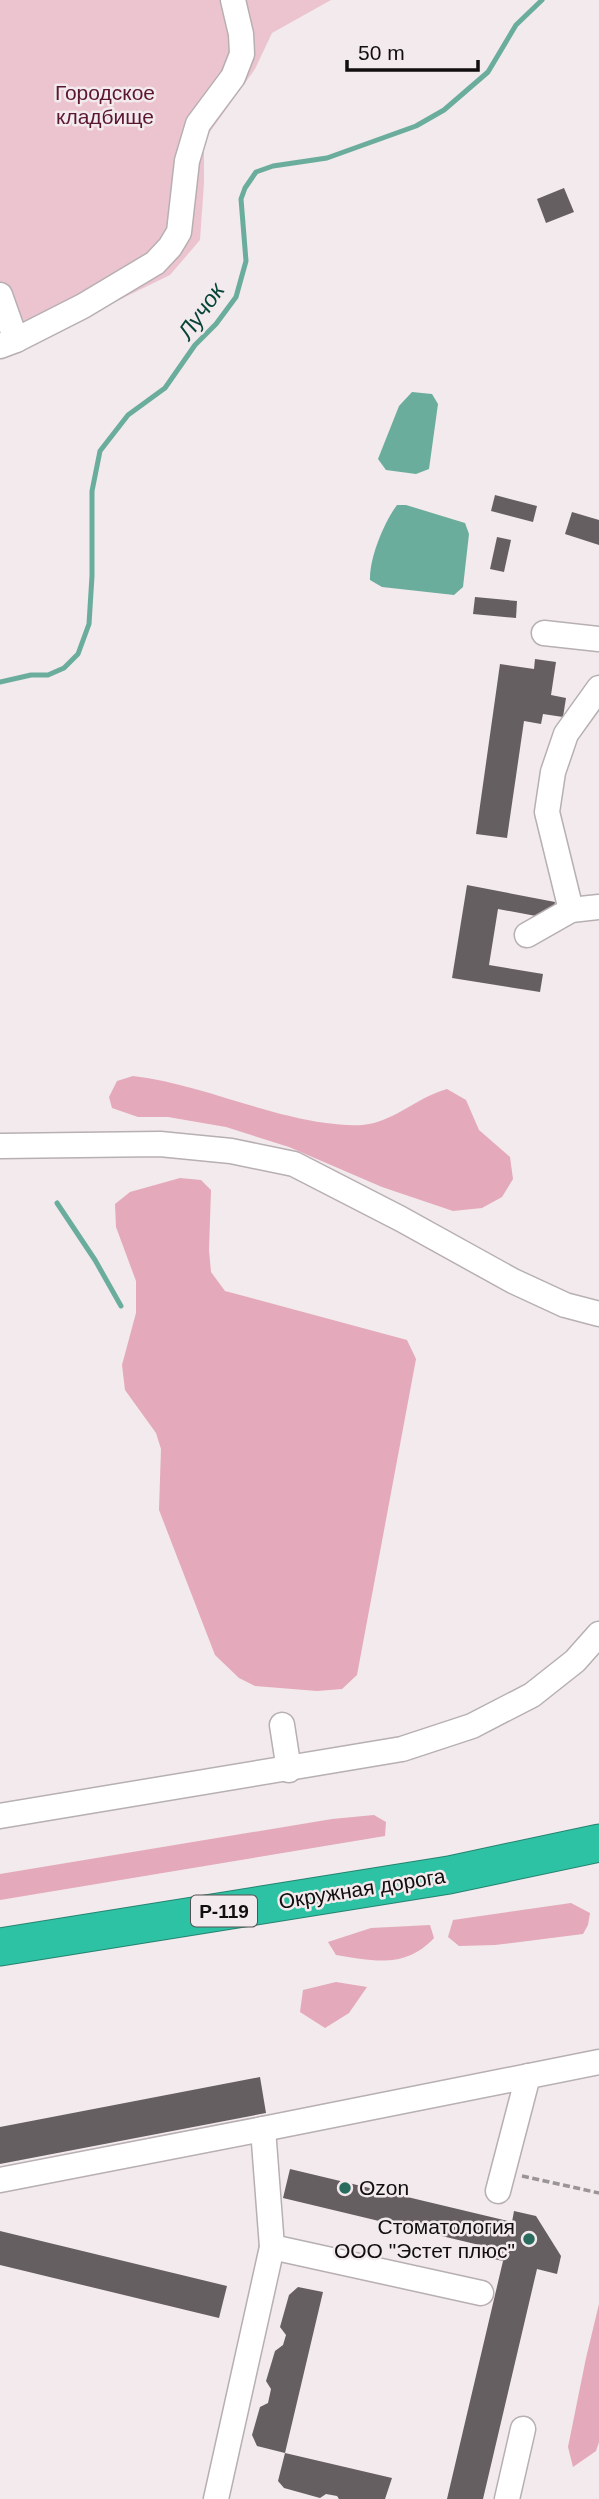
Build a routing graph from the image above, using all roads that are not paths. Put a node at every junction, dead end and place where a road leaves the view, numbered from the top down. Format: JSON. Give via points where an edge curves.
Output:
{"nodes":[{"id":1,"x":233,"y":0,"type":"edge"},
{"id":2,"x":0,"y":295,"type":"edge"},
{"id":3,"x":8,"y":343,"type":"edge"},
{"id":4,"x":544,"y":633,"type":"dead end"},
{"id":5,"x":599,"y":639,"type":"edge"},
{"id":6,"x":599,"y":688,"type":"edge"},
{"id":7,"x":599,"y":907,"type":"edge"},
{"id":8,"x":571,"y":910,"type":"junction"},
{"id":9,"x":527,"y":935,"type":"dead end"},
{"id":10,"x":0,"y":1146,"type":"edge"},
{"id":11,"x":599,"y":1314,"type":"edge"},
{"id":12,"x":599,"y":1634,"type":"edge"},
{"id":13,"x":282,"y":1725,"type":"dead end"},
{"id":14,"x":289,"y":1770,"type":"junction"},
{"id":15,"x":0,"y":1816,"type":"edge"},
{"id":16,"x":599,"y":1843,"type":"edge"},
{"id":17,"x":0,"y":1947,"type":"edge"},
{"id":18,"x":599,"y":2062,"type":"edge"},
{"id":19,"x":528,"y":2076,"type":"junction"},
{"id":20,"x":263,"y":2129,"type":"junction"},
{"id":21,"x":0,"y":2180,"type":"edge"},
{"id":22,"x":500,"y":2182,"type":"road end"},
{"id":23,"x":272,"y":2247,"type":"junction"},
{"id":24,"x":481,"y":2293,"type":"dead end"},
{"id":25,"x":523,"y":2429,"type":"dead end"},
{"id":26,"x":216,"y":2499,"type":"edge"},
{"id":27,"x":507,"y":2499,"type":"edge"}],
"edges":[{"from":1,"to":3,"type":"street","via":[[242,54],[233,77],[198,124],[187,161],[179,232],[170,247],[155,263],[83,306]]},
{"from":2,"to":3,"type":"street"},
{"from":4,"to":5,"type":"street"},
{"from":6,"to":8,"type":"street","via":[[566,734],[553,772],[547,812]]},
{"from":7,"to":8,"type":"street"},
{"from":8,"to":9,"type":"street"},
{"from":10,"to":11,"type":"street","via":[[160,1144],[294,1164],[513,1282]]},
{"from":12,"to":14,"type":"street","via":[[575,1661],[532,1695],[472,1726],[402,1749]]},
{"from":13,"to":14,"type":"street"},
{"from":14,"to":15,"type":"street"},
{"from":16,"to":17,"type":"highway","name":"Окружная дорога","number":"Р-119","via":[[449,1875]]},
{"from":18,"to":19,"type":"street"},
{"from":19,"to":20,"type":"street"},
{"from":19,"to":22,"type":"street"},
{"from":20,"to":21,"type":"street"},
{"from":20,"to":23,"type":"street"},
{"from":23,"to":24,"type":"street"},
{"from":23,"to":26,"type":"street"},
{"from":25,"to":27,"type":"street"}]}
